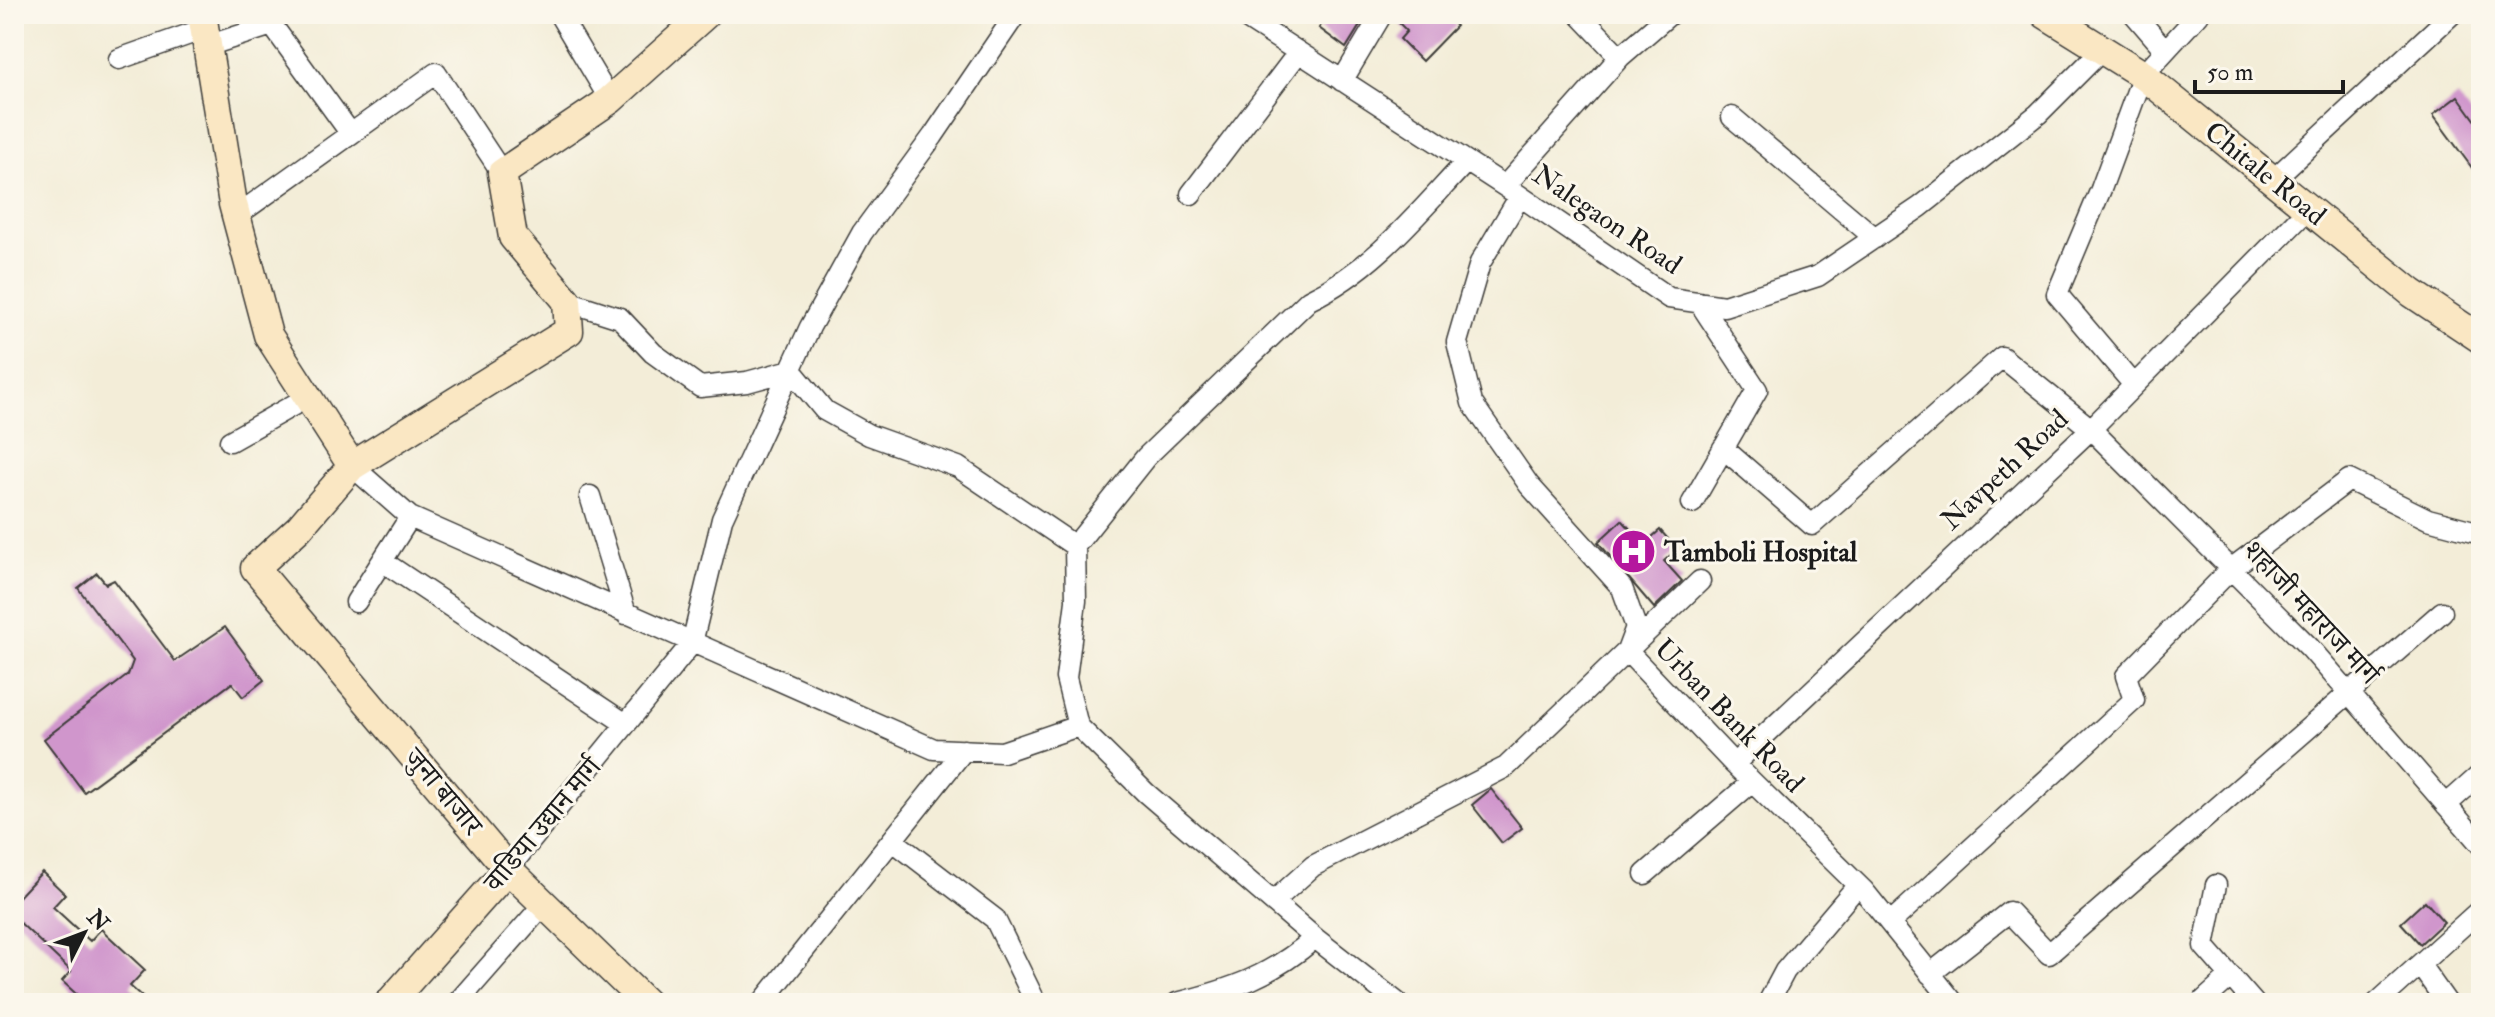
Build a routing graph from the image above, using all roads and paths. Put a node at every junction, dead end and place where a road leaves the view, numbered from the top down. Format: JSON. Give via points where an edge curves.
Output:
{"nodes":[{"id":1,"x":559,"y":14,"type":"edge"},
{"id":2,"x":706,"y":14,"type":"edge"},
{"id":3,"x":1016,"y":14,"type":"edge"},
{"id":4,"x":1240,"y":14,"type":"edge"},
{"id":5,"x":1382,"y":14,"type":"edge"},
{"id":6,"x":1579,"y":14,"type":"edge"},
{"id":7,"x":1670,"y":14,"type":"edge"},
{"id":8,"x":2045,"y":14,"type":"edge"},
{"id":9,"x":2134,"y":14,"type":"edge"},
{"id":10,"x":2199,"y":14,"type":"edge"},
{"id":11,"x":2452,"y":14,"type":"edge"},
{"id":12,"x":205,"y":30,"type":"edge"},
{"id":13,"x":2102,"y":50,"type":"junction"},
{"id":14,"x":2165,"y":50,"type":"junction"},
{"id":15,"x":1298,"y":53,"type":"junction"},
{"id":16,"x":1620,"y":57,"type":"junction"},
{"id":17,"x":119,"y":59,"type":"dead end"},
{"id":18,"x":2143,"y":75,"type":"junction"},
{"id":19,"x":1342,"y":81,"type":"junction"},
{"id":20,"x":610,"y":100,"type":"junction"},
{"id":21,"x":1732,"y":117,"type":"dead end"},
{"id":22,"x":351,"y":134,"type":"junction"},
{"id":23,"x":1466,"y":162,"type":"junction"},
{"id":24,"x":502,"y":173,"type":"junction"},
{"id":25,"x":2274,"y":179,"type":"junction"},
{"id":26,"x":1512,"y":191,"type":"junction"},
{"id":27,"x":1191,"y":194,"type":"dead end"},
{"id":28,"x":2308,"y":209,"type":"junction"},
{"id":29,"x":236,"y":216,"type":"junction"},
{"id":30,"x":1875,"y":238,"type":"junction"},
{"id":31,"x":567,"y":301,"type":"junction"},
{"id":32,"x":1699,"y":302,"type":"junction"},
{"id":33,"x":2481,"y":339,"type":"edge"},
{"id":34,"x":791,"y":370,"type":"junction"},
{"id":35,"x":2134,"y":385,"type":"junction"},
{"id":36,"x":306,"y":398,"type":"junction"},
{"id":37,"x":2091,"y":429,"type":"junction"},
{"id":38,"x":230,"y":441,"type":"dead end"},
{"id":39,"x":1723,"y":448,"type":"junction"},
{"id":40,"x":352,"y":466,"type":"junction"},
{"id":41,"x":590,"y":496,"type":"dead end"},
{"id":42,"x":1692,"y":503,"type":"dead end"},
{"id":43,"x":410,"y":517,"type":"junction"},
{"id":44,"x":2481,"y":533,"type":"edge"},
{"id":45,"x":1075,"y":546,"type":"junction"},
{"id":46,"x":382,"y":561,"type":"junction"},
{"id":47,"x":2231,"y":569,"type":"junction"},
{"id":48,"x":1700,"y":581,"type":"dead end"},
{"id":49,"x":356,"y":602,"type":"dead end"},
{"id":50,"x":2442,"y":612,"type":"dead end"},
{"id":51,"x":626,"y":614,"type":"junction"},
{"id":52,"x":692,"y":643,"type":"junction"},
{"id":53,"x":1627,"y":651,"type":"junction"},
{"id":54,"x":2350,"y":694,"type":"junction"},
{"id":55,"x":626,"y":724,"type":"junction"},
{"id":56,"x":1078,"y":726,"type":"junction"},
{"id":57,"x":964,"y":750,"type":"junction"},
{"id":58,"x":1734,"y":764,"type":"junction"},
{"id":59,"x":2481,"y":774,"type":"edge"},
{"id":60,"x":1752,"y":782,"type":"junction"},
{"id":61,"x":2446,"y":805,"type":"junction"},
{"id":62,"x":892,"y":840,"type":"junction"},
{"id":63,"x":2481,"y":845,"type":"edge"},
{"id":64,"x":508,"y":869,"type":"junction"},
{"id":65,"x":1645,"y":874,"type":"dead end"},
{"id":66,"x":1858,"y":885,"type":"junction"},
{"id":67,"x":2216,"y":885,"type":"dead end"},
{"id":68,"x":1273,"y":902,"type":"junction"},
{"id":69,"x":544,"y":904,"type":"junction"},
{"id":70,"x":2481,"y":909,"type":"edge"},
{"id":71,"x":1890,"y":923,"type":"junction"},
{"id":72,"x":1315,"y":938,"type":"junction"},
{"id":73,"x":2420,"y":965,"type":"junction"},
{"id":74,"x":1930,"y":974,"type":"junction"},
{"id":75,"x":2231,"y":976,"type":"junction"},
{"id":76,"x":1775,"y":1001,"type":"edge"},
{"id":77,"x":389,"y":1003,"type":"edge"},
{"id":78,"x":457,"y":1003,"type":"edge"},
{"id":79,"x":646,"y":1003,"type":"edge"},
{"id":80,"x":762,"y":1003,"type":"edge"},
{"id":81,"x":1036,"y":1003,"type":"edge"},
{"id":82,"x":1177,"y":1003,"type":"edge"},
{"id":83,"x":1398,"y":1003,"type":"edge"},
{"id":84,"x":1954,"y":1003,"type":"edge"},
{"id":85,"x":2201,"y":1003,"type":"edge"},
{"id":86,"x":2254,"y":1003,"type":"edge"},
{"id":87,"x":2377,"y":1003,"type":"edge"},
{"id":88,"x":2447,"y":1003,"type":"edge"}],
"edges":[{"from":1,"to":20,"type":"street"},
{"from":2,"to":20,"type":"street"},
{"from":3,"to":34,"type":"street","via":[[862,233]]},
{"from":4,"to":15,"type":"street","name":"Nalegaon Road"},
{"from":5,"to":19,"type":"street"},
{"from":6,"to":16,"type":"street"},
{"from":7,"to":16,"type":"street","name":"Urban Bank Road"},
{"from":8,"to":13,"type":"street","name":"Chitale Road"},
{"from":9,"to":14,"type":"street"},
{"from":10,"to":14,"type":"street"},
{"from":11,"to":25,"type":"street"},
{"from":12,"to":17,"type":"street"},
{"from":12,"to":22,"type":"street","via":[[272,25]]},
{"from":12,"to":29,"type":"street"},
{"from":13,"to":18,"type":"street","name":"Chitale Road"},
{"from":13,"to":30,"type":"street","name":"Nalegaon Road","via":[[2038,114]]},
{"from":14,"to":18,"type":"street"},
{"from":15,"to":19,"type":"street","name":"Nalegaon Road"},
{"from":15,"to":27,"type":"street"},
{"from":16,"to":26,"type":"street","name":"Urban Bank Road"},
{"from":18,"to":25,"type":"street","name":"Chitale Road"},
{"from":18,"to":35,"type":"street","via":[[2057,294]]},
{"from":19,"to":23,"type":"street","name":"Nalegaon Road"},
{"from":20,"to":24,"type":"street"},
{"from":21,"to":30,"type":"street"},
{"from":22,"to":24,"type":"street","via":[[436,73]]},
{"from":22,"to":29,"type":"street"},
{"from":23,"to":26,"type":"street","name":"Nalegaon Road"},
{"from":23,"to":45,"type":"street","via":[[1385,249],[1339,286],[1309,300],[1146,457]]},
{"from":24,"to":31,"type":"street","via":[[513,237]]},
{"from":25,"to":28,"type":"street","name":"Chitale Road"},
{"from":26,"to":32,"type":"street","name":"Nalegaon Road","via":[[1669,298]]},
{"from":26,"to":53,"type":"street","name":"Urban Bank Road","via":[[1480,263],[1457,342],[1472,403],[1529,485],[1622,588],[1636,627]]},
{"from":28,"to":33,"type":"street","name":"Chitale Road","via":[[2412,293]]},
{"from":28,"to":35,"type":"street","name":"Navpeth Road"},
{"from":29,"to":36,"type":"street","via":[[268,335]]},
{"from":30,"to":32,"type":"street","name":"Nalegaon Road","via":[[1818,276],[1724,306]]},
{"from":31,"to":34,"type":"street","via":[[620,318],[653,353],[700,387]]},
{"from":31,"to":40,"type":"street","via":[[569,331]]},
{"from":32,"to":39,"type":"street","via":[[1757,390]]},
{"from":34,"to":45,"type":"street","via":[[824,410],[869,435],[958,467]]},
{"from":34,"to":52,"type":"street","via":[[722,519]]},
{"from":35,"to":37,"type":"street","name":"Navpeth Road"},
{"from":36,"to":38,"type":"street"},
{"from":36,"to":40,"type":"street"},
{"from":37,"to":39,"type":"street","name":"शहाजी महाराज मार्ग","via":[[2002,357],[1812,525]]},
{"from":37,"to":47,"type":"street","name":"शहाजी महाराज मार्ग"},
{"from":37,"to":58,"type":"street","name":"Navpeth Road"},
{"from":39,"to":42,"type":"street"},
{"from":40,"to":43,"type":"street"},
{"from":40,"to":64,"type":"street","name":"जुना बाजार","via":[[299,528],[255,568]]},
{"from":41,"to":51,"type":"street"},
{"from":43,"to":46,"type":"street"},
{"from":43,"to":51,"type":"street"},
{"from":44,"to":47,"type":"street","via":[[2428,519],[2349,480]]},
{"from":45,"to":56,"type":"street","via":[[1076,601],[1066,678]]},
{"from":46,"to":49,"type":"street"},
{"from":46,"to":55,"type":"street"},
{"from":47,"to":54,"type":"street","name":"शहाजी महाराज मार्ग"},
{"from":47,"to":71,"type":"street","via":[[2126,676],[2134,700]]},
{"from":48,"to":53,"type":"street"},
{"from":50,"to":54,"type":"street"},
{"from":51,"to":52,"type":"street"},
{"from":52,"to":55,"type":"street","name":"वाडिया उद्यान मार्ग"},
{"from":52,"to":57,"type":"street","via":[[934,749]]},
{"from":53,"to":58,"type":"street","name":"Urban Bank Road"},
{"from":53,"to":68,"type":"street","via":[[1506,767],[1313,866]]},
{"from":54,"to":61,"type":"street","name":"शहाजी महाराज मार्ग"},
{"from":54,"to":74,"type":"street","via":[[2049,954],[2009,912]]},
{"from":55,"to":64,"type":"street","name":"वाडिया उद्यान मार्ग"},
{"from":56,"to":57,"type":"street","via":[[1002,752]]},
{"from":56,"to":68,"type":"street","via":[[1146,793]]},
{"from":57,"to":62,"type":"street"},
{"from":58,"to":60,"type":"street","name":"Urban Bank Road"},
{"from":59,"to":61,"type":"street"},
{"from":60,"to":65,"type":"street"},
{"from":60,"to":66,"type":"street","name":"Urban Bank Road"},
{"from":61,"to":63,"type":"street","name":"शहाजी महाराज मार्ग"},
{"from":62,"to":80,"type":"street"},
{"from":62,"to":81,"type":"street","via":[[995,919]]},
{"from":64,"to":69,"type":"street","name":"जुना बाजार"},
{"from":64,"to":77,"type":"street","name":"वाडिया उद्यान मार्ग"},
{"from":66,"to":71,"type":"street","name":"Urban Bank Road"},
{"from":66,"to":76,"type":"street","via":[[1785,971]]},
{"from":67,"to":75,"type":"street","via":[[2204,946]]},
{"from":68,"to":72,"type":"street"},
{"from":69,"to":78,"type":"street"},
{"from":69,"to":79,"type":"street","name":"जुना बाजार"},
{"from":70,"to":73,"type":"street"},
{"from":71,"to":74,"type":"street","name":"Urban Bank Road"},
{"from":72,"to":82,"type":"street","via":[[1289,960],[1230,990]]},
{"from":72,"to":83,"type":"street"},
{"from":73,"to":87,"type":"street"},
{"from":73,"to":88,"type":"street"},
{"from":74,"to":84,"type":"street","name":"Urban Bank Road"},
{"from":75,"to":85,"type":"street"},
{"from":75,"to":86,"type":"street"}]}
